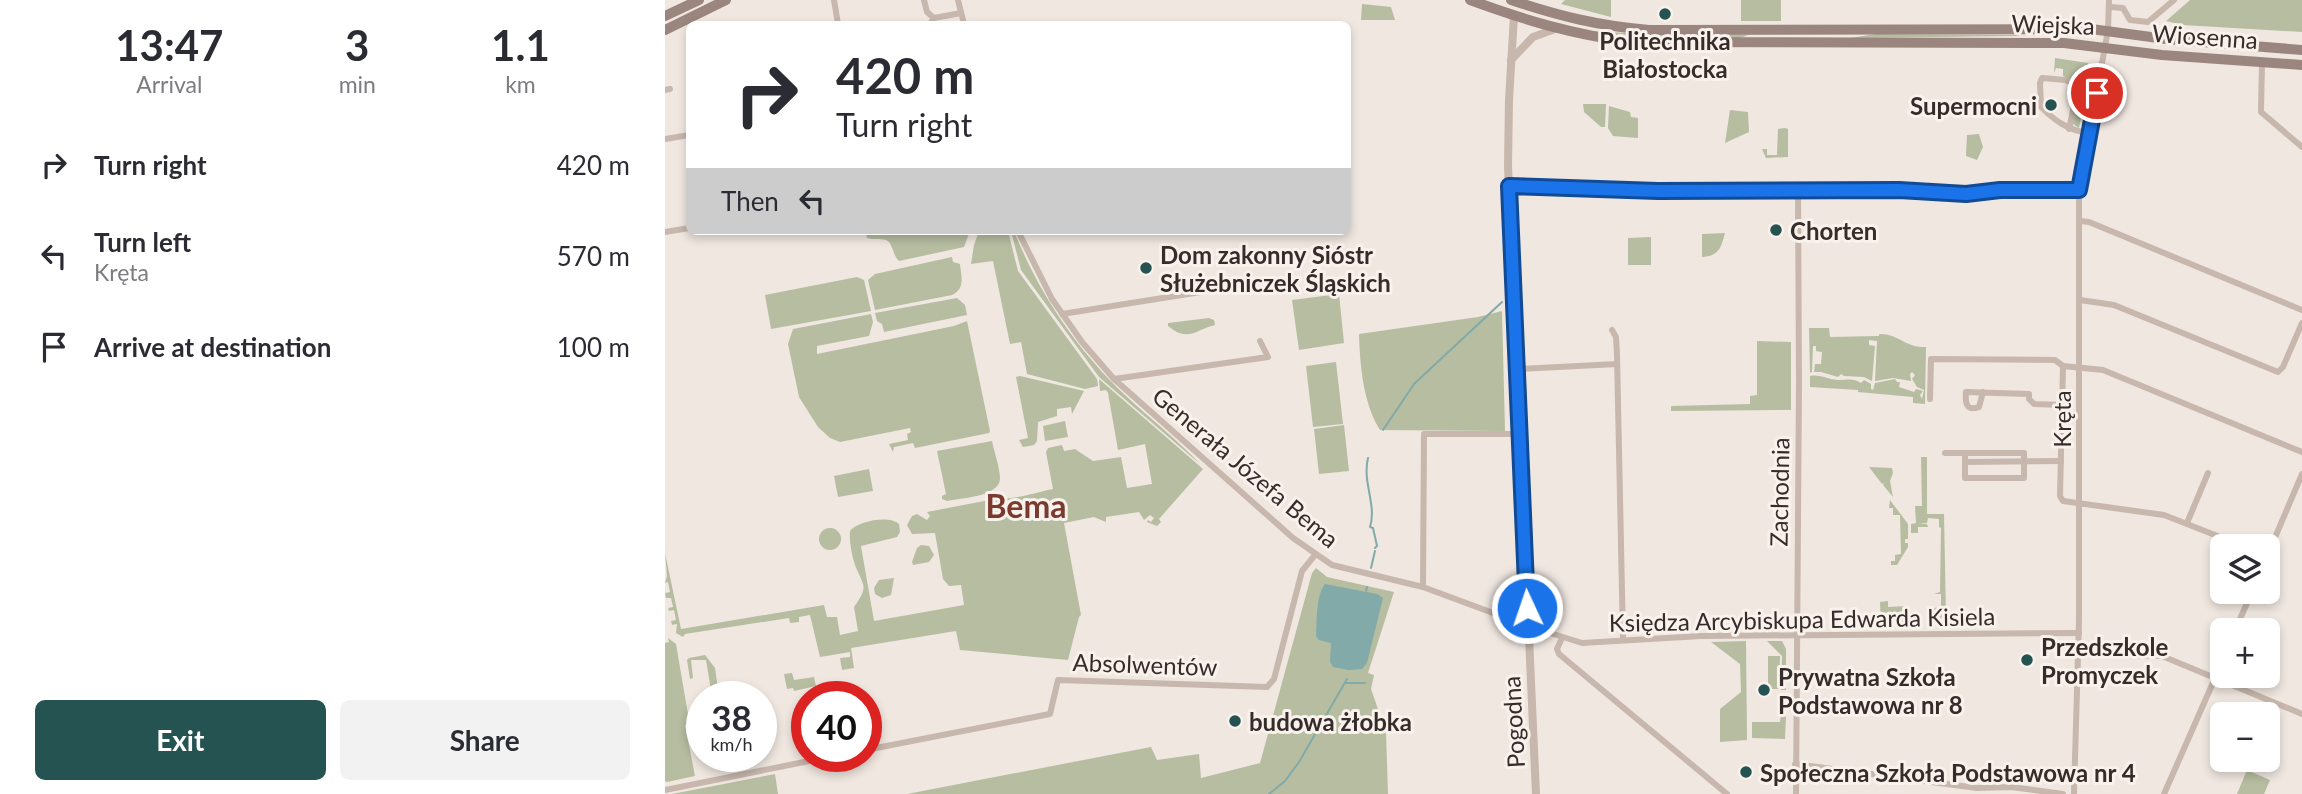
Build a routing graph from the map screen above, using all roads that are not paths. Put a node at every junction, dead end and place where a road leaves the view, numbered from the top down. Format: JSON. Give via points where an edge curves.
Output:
{"nodes":[{"id":1,"x":699,"y":0,"type":"edge"},
{"id":2,"x":726,"y":0,"type":"edge"},
{"id":3,"x":834,"y":0,"type":"edge"},
{"id":4,"x":924,"y":0,"type":"edge"},
{"id":5,"x":958,"y":0,"type":"edge"},
{"id":6,"x":1470,"y":0,"type":"edge"},
{"id":7,"x":2174,"y":0,"type":"edge"},
{"id":8,"x":1515,"y":1,"type":"edge"},
{"id":9,"x":2109,"y":4,"type":"edge"},
{"id":10,"x":961,"y":13,"type":"junction"},
{"id":11,"x":665,"y":16,"type":"edge"},
{"id":12,"x":1514,"y":16,"type":"junction"},
{"id":13,"x":838,"y":21,"type":"edge"},
{"id":14,"x":932,"y":21,"type":"edge"},
{"id":15,"x":963,"y":21,"type":"edge"},
{"id":16,"x":1555,"y":29,"type":"junction"},
{"id":17,"x":1761,"y":29,"type":"junction"},
{"id":18,"x":665,"y":30,"type":"edge"},
{"id":19,"x":1797,"y":30,"type":"junction"},
{"id":20,"x":2065,"y":30,"type":"junction"},
{"id":21,"x":2109,"y":30,"type":"junction"},
{"id":22,"x":1763,"y":43,"type":"junction"},
{"id":23,"x":2064,"y":43,"type":"junction"},
{"id":24,"x":1797,"y":44,"type":"junction"},
{"id":25,"x":2106,"y":47,"type":"junction"},
{"id":26,"x":2302,"y":50,"type":"edge"},
{"id":27,"x":1511,"y":60,"type":"junction"},
{"id":28,"x":2262,"y":62,"type":"junction"},
{"id":29,"x":2302,"y":65,"type":"edge"},
{"id":30,"x":2069,"y":129,"type":"junction"},
{"id":31,"x":2088,"y":133,"type":"junction"},
{"id":32,"x":686,"y":136,"type":"edge"},
{"id":33,"x":665,"y":139,"type":"edge"},
{"id":34,"x":2302,"y":147,"type":"edge"},
{"id":35,"x":1509,"y":186,"type":"junction"},
{"id":36,"x":1798,"y":190,"type":"junction"},
{"id":37,"x":2079,"y":190,"type":"junction"},
{"id":38,"x":2080,"y":221,"type":"junction"},
{"id":39,"x":686,"y":228,"type":"edge"},
{"id":40,"x":665,"y":232,"type":"edge"},
{"id":41,"x":1020,"y":235,"type":"edge"},
{"id":42,"x":1207,"y":291,"type":"dead end"},
{"id":43,"x":2080,"y":300,"type":"junction"},
{"id":44,"x":2302,"y":310,"type":"edge"},
{"id":45,"x":1062,"y":314,"type":"junction"},
{"id":46,"x":2302,"y":323,"type":"edge"},
{"id":47,"x":1612,"y":330,"type":"dead end"},
{"id":48,"x":1260,"y":341,"type":"dead end"},
{"id":49,"x":1617,"y":364,"type":"junction"},
{"id":50,"x":2063,"y":366,"type":"junction"},
{"id":51,"x":2081,"y":367,"type":"junction"},
{"id":52,"x":1517,"y":369,"type":"junction"},
{"id":53,"x":1114,"y":379,"type":"junction"},
{"id":54,"x":1983,"y":392,"type":"dead end"},
{"id":55,"x":1930,"y":399,"type":"dead end"},
{"id":56,"x":2062,"y":405,"type":"junction"},
{"id":57,"x":1520,"y":434,"type":"junction"},
{"id":58,"x":2302,"y":452,"type":"edge"},
{"id":59,"x":1945,"y":453,"type":"dead end"},
{"id":60,"x":1965,"y":458,"type":"junction"},
{"id":61,"x":2011,"y":461,"type":"junction"},
{"id":62,"x":2024,"y":461,"type":"junction"},
{"id":63,"x":2060,"y":461,"type":"junction"},
{"id":64,"x":2208,"y":473,"type":"dead end"},
{"id":65,"x":2302,"y":474,"type":"edge"},
{"id":66,"x":2010,"y":478,"type":"junction"},
{"id":67,"x":2080,"y":504,"type":"junction"},
{"id":68,"x":2186,"y":523,"type":"junction"},
{"id":69,"x":2213,"y":534,"type":"edge"},
{"id":70,"x":2276,"y":534,"type":"edge"},
{"id":71,"x":1315,"y":555,"type":"junction"},
{"id":72,"x":1423,"y":587,"type":"junction"},
{"id":73,"x":1528,"y":626,"type":"junction"},
{"id":74,"x":2079,"y":633,"type":"junction"},
{"id":75,"x":1797,"y":634,"type":"junction"},
{"id":76,"x":1562,"y":638,"type":"junction"},
{"id":77,"x":1623,"y":639,"type":"junction"},
{"id":78,"x":2078,"y":654,"type":"junction"},
{"id":79,"x":2210,"y":675,"type":"edge"},
{"id":80,"x":2210,"y":688,"type":"edge"},
{"id":81,"x":2241,"y":688,"type":"edge"},
{"id":82,"x":2302,"y":714,"type":"edge"},
{"id":83,"x":882,"y":747,"type":"edge"},
{"id":84,"x":1795,"y":764,"type":"junction"},
{"id":85,"x":791,"y":765,"type":"edge"},
{"id":86,"x":665,"y":790,"type":"edge"},
{"id":87,"x":1994,"y":792,"type":"edge"},
{"id":88,"x":1536,"y":794,"type":"edge"},
{"id":89,"x":1727,"y":794,"type":"edge"},
{"id":90,"x":1796,"y":794,"type":"edge"},
{"id":91,"x":2063,"y":794,"type":"edge"},
{"id":92,"x":2074,"y":794,"type":"edge"},
{"id":93,"x":2164,"y":794,"type":"edge"}],
"edges":[{"from":1,"to":11,"type":"main road"},
{"from":2,"to":18,"type":"main road"},
{"from":3,"to":13,"type":"street"},
{"from":4,"to":14,"type":"street"},
{"from":5,"to":10,"type":"street"},
{"from":6,"to":12,"type":"main road","name":"Wiejska"},
{"from":7,"to":9,"type":"street","via":[[2148,22],[2130,20],[2123,8]]},
{"from":8,"to":12,"type":"main road","name":"Wiejska"},
{"from":8,"to":17,"type":"main road","name":"Wiejska","via":[[1558,16],[1621,27]]},
{"from":9,"to":21,"type":"street"},
{"from":10,"to":14,"type":"street"},
{"from":10,"to":15,"type":"street"},
{"from":12,"to":16,"type":"main road","name":"Wiejska"},
{"from":12,"to":27,"type":"street","name":"Pogodna"},
{"from":16,"to":22,"type":"main road","name":"Wiejska","via":[[1632,42]]},
{"from":16,"to":27,"type":"street","via":[[1533,37]]},
{"from":17,"to":19,"type":"main road","name":"Wiejska"},
{"from":17,"to":22,"type":"main road","via":[[1768,34]]},
{"from":19,"to":20,"type":"main road","name":"Wiejska"},
{"from":19,"to":24,"type":"main road"},
{"from":20,"to":21,"type":"main road","name":"Wiejska"},
{"from":20,"to":23,"type":"main road"},
{"from":21,"to":25,"type":"street","name":"Wiejska"},
{"from":21,"to":26,"type":"main road","name":"Wiosenna"},
{"from":22,"to":24,"type":"main road","name":"Wiejska"},
{"from":23,"to":24,"type":"main road","name":"Wiejska"},
{"from":23,"to":25,"type":"main road","name":"Wiejska"},
{"from":25,"to":28,"type":"main road","name":"Wiosenna"},
{"from":25,"to":31,"type":"street","name":"Kręta"},
{"from":27,"to":35,"type":"street","name":"Pogodna"},
{"from":28,"to":29,"type":"main road","name":"Wiosenna"},
{"from":28,"to":34,"type":"street","via":[[2261,111]]},
{"from":30,"to":30,"type":"street","via":[[2041,107],[2042,78],[2072,83]]},
{"from":30,"to":31,"type":"street"},
{"from":31,"to":37,"type":"street","name":"Kręta"},
{"from":32,"to":33,"type":"street"},
{"from":35,"to":36,"type":"street","via":[[1608,191]]},
{"from":35,"to":52,"type":"street","name":"Pogodna"},
{"from":36,"to":37,"type":"street","via":[[1966,194]]},
{"from":36,"to":75,"type":"street","name":"Zachodnia"},
{"from":37,"to":38,"type":"street","name":"Kręta"},
{"from":38,"to":43,"type":"street","name":"Kręta"},
{"from":38,"to":44,"type":"street"},
{"from":39,"to":40,"type":"street"},
{"from":41,"to":45,"type":"street","name":"Generała Józefa Bema"},
{"from":42,"to":45,"type":"street"},
{"from":43,"to":46,"type":"street","via":[[2115,305],[2278,372]]},
{"from":43,"to":51,"type":"street","name":"Kręta"},
{"from":45,"to":53,"type":"street","name":"Generała Józefa Bema"},
{"from":47,"to":49,"type":"street"},
{"from":48,"to":53,"type":"street","via":[[1268,357]]},
{"from":49,"to":52,"type":"street"},
{"from":49,"to":77,"type":"street"},
{"from":50,"to":51,"type":"street"},
{"from":50,"to":55,"type":"street","via":[[2055,360],[1931,359]]},
{"from":50,"to":56,"type":"street"},
{"from":51,"to":58,"type":"street","via":[[2103,370]]},
{"from":51,"to":67,"type":"street","name":"Kręta"},
{"from":52,"to":57,"type":"street","name":"Pogodna"},
{"from":53,"to":71,"type":"street","name":"Generała Józefa Bema"},
{"from":54,"to":56,"type":"street","via":[[2029,394],[2034,404]]},
{"from":56,"to":63,"type":"street"},
{"from":57,"to":72,"type":"street","via":[[1424,434]]},
{"from":57,"to":73,"type":"street","name":"Pogodna"},
{"from":59,"to":60,"type":"street"},
{"from":60,"to":61,"type":"street"},
{"from":60,"to":62,"type":"street","via":[[2024,453]]},
{"from":60,"to":66,"type":"street","via":[[1965,478]]},
{"from":61,"to":62,"type":"street"},
{"from":61,"to":66,"type":"street"},
{"from":62,"to":63,"type":"street"},
{"from":62,"to":66,"type":"street","via":[[2024,478]]},
{"from":63,"to":67,"type":"street","via":[[2060,496],[2063,501]]},
{"from":64,"to":68,"type":"street"},
{"from":65,"to":70,"type":"street"},
{"from":67,"to":68,"type":"street","via":[[2155,513]]},
{"from":67,"to":74,"type":"street","name":"Kręta"},
{"from":68,"to":69,"type":"street"},
{"from":71,"to":72,"type":"street","name":"Generała Józefa Bema","via":[[1340,568]]},
{"from":71,"to":83,"type":"street","name":"Absolwentów","via":[[1302,571],[1274,679],[1267,687],[1058,680],[1049,714]]},
{"from":72,"to":73,"type":"street","name":"Generała Józefa Bema"},
{"from":73,"to":76,"type":"street","name":"Księdza Arcybiskupa Edwarda Kisiela"},
{"from":73,"to":88,"type":"street","name":"Pogodna"},
{"from":74,"to":75,"type":"street","name":"Księdza Arcybiskupa Edwarda Kisiela"},
{"from":74,"to":78,"type":"street","name":"Kręta"},
{"from":75,"to":77,"type":"street","name":"Księdza Arcybiskupa Edwarda Kisiela"},
{"from":75,"to":84,"type":"street","name":"Zachodnia"},
{"from":76,"to":77,"type":"street","name":"Księdza Arcybiskupa Edwarda Kisiela","via":[[1582,643]]},
{"from":76,"to":89,"type":"street","via":[[1559,654]]},
{"from":78,"to":79,"type":"street","via":[[2162,656]]},
{"from":78,"to":92,"type":"street","name":"Kręta"},
{"from":80,"to":93,"type":"street"},
{"from":81,"to":82,"type":"street"},
{"from":84,"to":87,"type":"street"},
{"from":84,"to":90,"type":"street","name":"Zachodnia"},
{"from":85,"to":86,"type":"street"},
{"from":87,"to":91,"type":"street","via":[[2011,788]]}]}
